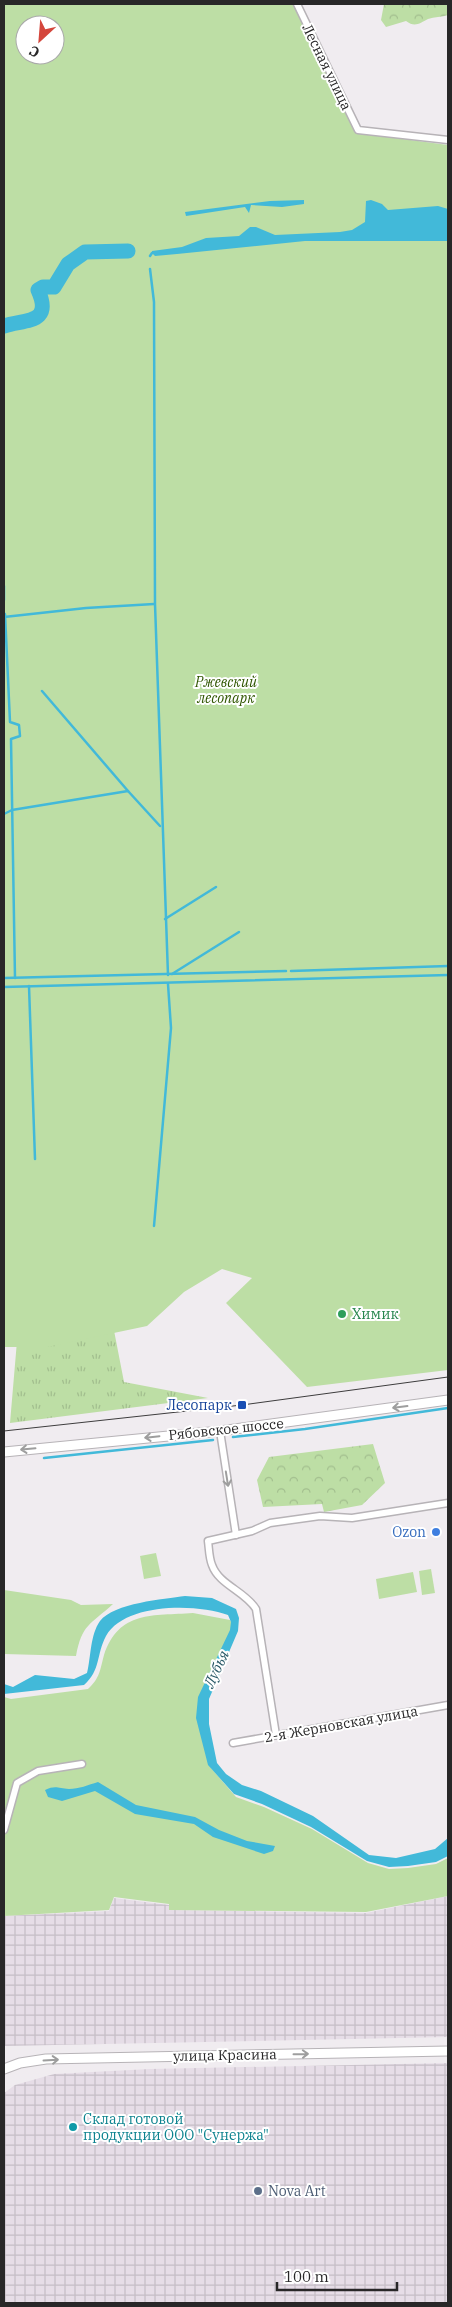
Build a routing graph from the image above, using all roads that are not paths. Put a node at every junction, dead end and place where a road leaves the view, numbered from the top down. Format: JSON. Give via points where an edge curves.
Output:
{"nodes":[{"id":1,"x":297,"y":4,"type":"edge"},
{"id":2,"x":448,"y":140,"type":"edge"},
{"id":3,"x":448,"y":1400,"type":"edge"},
{"id":4,"x":220,"y":1431,"type":"junction"},
{"id":5,"x":4,"y":1452,"type":"edge"},
{"id":6,"x":448,"y":1503,"type":"edge"},
{"id":7,"x":236,"y":1535,"type":"junction"},
{"id":8,"x":448,"y":1705,"type":"edge"},
{"id":9,"x":276,"y":1735,"type":"junction"},
{"id":10,"x":234,"y":1743,"type":"dead end"},
{"id":11,"x":82,"y":1764,"type":"dead end"},
{"id":12,"x":4,"y":1830,"type":"edge"},
{"id":13,"x":448,"y":2051,"type":"edge"},
{"id":14,"x":4,"y":2069,"type":"edge"}],
"edges":[{"from":1,"to":2,"type":"street","name":"Лесная улица","via":[[358,130]]},
{"from":3,"to":4,"type":"main road","name":"Рябовское шоссе","one_way":true},
{"from":4,"to":5,"type":"main road","name":"Рябовское шоссе","one_way":true},
{"from":4,"to":7,"type":"street","one_way":true},
{"from":6,"to":7,"type":"street","via":[[352,1518],[320,1516],[270,1523]]},
{"from":7,"to":9,"type":"street","via":[[208,1541],[212,1565],[221,1578],[251,1601],[256,1609]]},
{"from":8,"to":9,"type":"street","name":"2-я Жерновская улица"},
{"from":9,"to":10,"type":"street","name":"2-я Жерновская улица"},
{"from":11,"to":12,"type":"street","via":[[38,1771],[17,1783]]},
{"from":14,"to":13,"type":"main road","name":"улица Красина","one_way":true,"via":[[20,2063],[46,2060]]}]}
